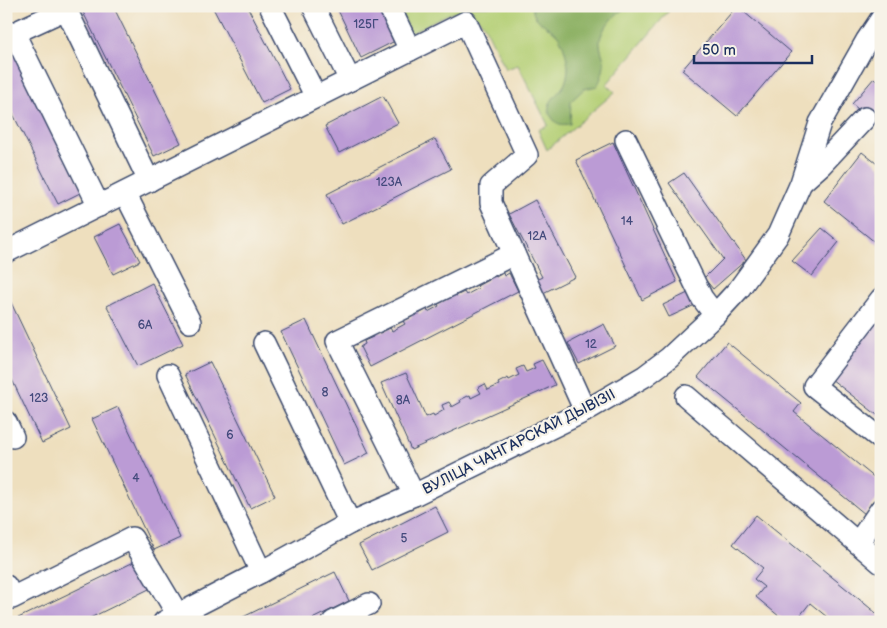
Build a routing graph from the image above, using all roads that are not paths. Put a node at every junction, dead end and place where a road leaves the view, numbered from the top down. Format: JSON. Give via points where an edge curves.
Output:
{"nodes":[{"id":1,"x":270,"y":6,"type":"edge"},
{"id":2,"x":314,"y":6,"type":"edge"},
{"id":3,"x":389,"y":6,"type":"edge"},
{"id":4,"x":881,"y":20,"type":"edge"},
{"id":5,"x":410,"y":50,"type":"junction"},
{"id":6,"x":350,"y":80,"type":"junction"},
{"id":7,"x":316,"y":97,"type":"junction"},
{"id":8,"x":864,"y":118,"type":"dead end"},
{"id":9,"x":626,"y":140,"type":"dead end"},
{"id":10,"x":149,"y":181,"type":"junction"},
{"id":11,"x":801,"y":183,"type":"junction"},
{"id":12,"x":125,"y":193,"type":"junction"},
{"id":13,"x":98,"y":206,"type":"junction"},
{"id":14,"x":6,"y":252,"type":"edge"},
{"id":15,"x":514,"y":254,"type":"junction"},
{"id":16,"x":881,"y":299,"type":"edge"},
{"id":17,"x":716,"y":316,"type":"junction"},
{"id":18,"x":190,"y":322,"type":"dead end"},
{"id":19,"x":264,"y":343,"type":"dead end"},
{"id":20,"x":168,"y":374,"type":"dead end"},
{"id":21,"x":686,"y":396,"type":"dead end"},
{"id":22,"x":585,"y":412,"type":"junction"},
{"id":23,"x":881,"y":439,"type":"edge"},
{"id":24,"x":414,"y":496,"type":"junction"},
{"id":25,"x":881,"y":509,"type":"edge"},
{"id":26,"x":350,"y":523,"type":"junction"},
{"id":27,"x":858,"y":543,"type":"junction"},
{"id":28,"x":881,"y":563,"type":"edge"},
{"id":29,"x":261,"y":572,"type":"junction"},
{"id":30,"x":6,"y":586,"type":"edge"},
{"id":31,"x":369,"y":604,"type":"dead end"},
{"id":32,"x":171,"y":618,"type":"edge"},
{"id":33,"x":333,"y":622,"type":"edge"}],
"edges":[{"from":1,"to":7,"type":"street"},
{"from":2,"to":6,"type":"street"},
{"from":3,"to":5,"type":"street"},
{"from":4,"to":11,"type":"street","name":"ВУЛІЦА ЧАНГАРСКАЙ ДЫВІЗІІ","via":[[820,124]]},
{"from":5,"to":6,"type":"street"},
{"from":5,"to":15,"type":"street","via":[[466,22],[527,155],[490,186],[491,203]]},
{"from":6,"to":7,"type":"street"},
{"from":7,"to":10,"type":"street"},
{"from":8,"to":11,"type":"street"},
{"from":9,"to":17,"type":"street","via":[[702,298]]},
{"from":10,"to":12,"type":"street"},
{"from":10,"to":13,"type":"street","via":[[66,9],[14,33]]},
{"from":11,"to":17,"type":"street","name":"ВУЛІЦА ЧАНГАРСКАЙ ДЫВІЗІІ","via":[[778,235]]},
{"from":12,"to":13,"type":"street"},
{"from":12,"to":18,"type":"street"},
{"from":13,"to":14,"type":"street"},
{"from":15,"to":22,"type":"street"},
{"from":15,"to":24,"type":"street","via":[[337,341]]},
{"from":16,"to":23,"type":"street","via":[[814,386]]},
{"from":17,"to":22,"type":"street","name":"ВУЛІЦА ЧАНГАРСКАЙ ДЫВІЗІІ","via":[[645,376]]},
{"from":19,"to":26,"type":"street"},
{"from":20,"to":29,"type":"street"},
{"from":21,"to":27,"type":"street"},
{"from":22,"to":24,"type":"street","name":"ВУЛІЦА ЧАНГАРСКАЙ ДЫВІЗІІ"},
{"from":24,"to":26,"type":"street","name":"ВУЛІЦА ЧАНГАРСКАЙ ДЫВІЗІІ"},
{"from":25,"to":27,"type":"street"},
{"from":26,"to":29,"type":"street","name":"ВУЛІЦА ЧАНГАРСКАЙ ДЫВІЗІІ"},
{"from":27,"to":28,"type":"street"},
{"from":29,"to":32,"type":"street","name":"ВУЛІЦА ЧАНГАРСКАЙ ДЫВІЗІІ"},
{"from":30,"to":32,"type":"street","via":[[12,598],[132,538]]},
{"from":31,"to":33,"type":"street"}]}
